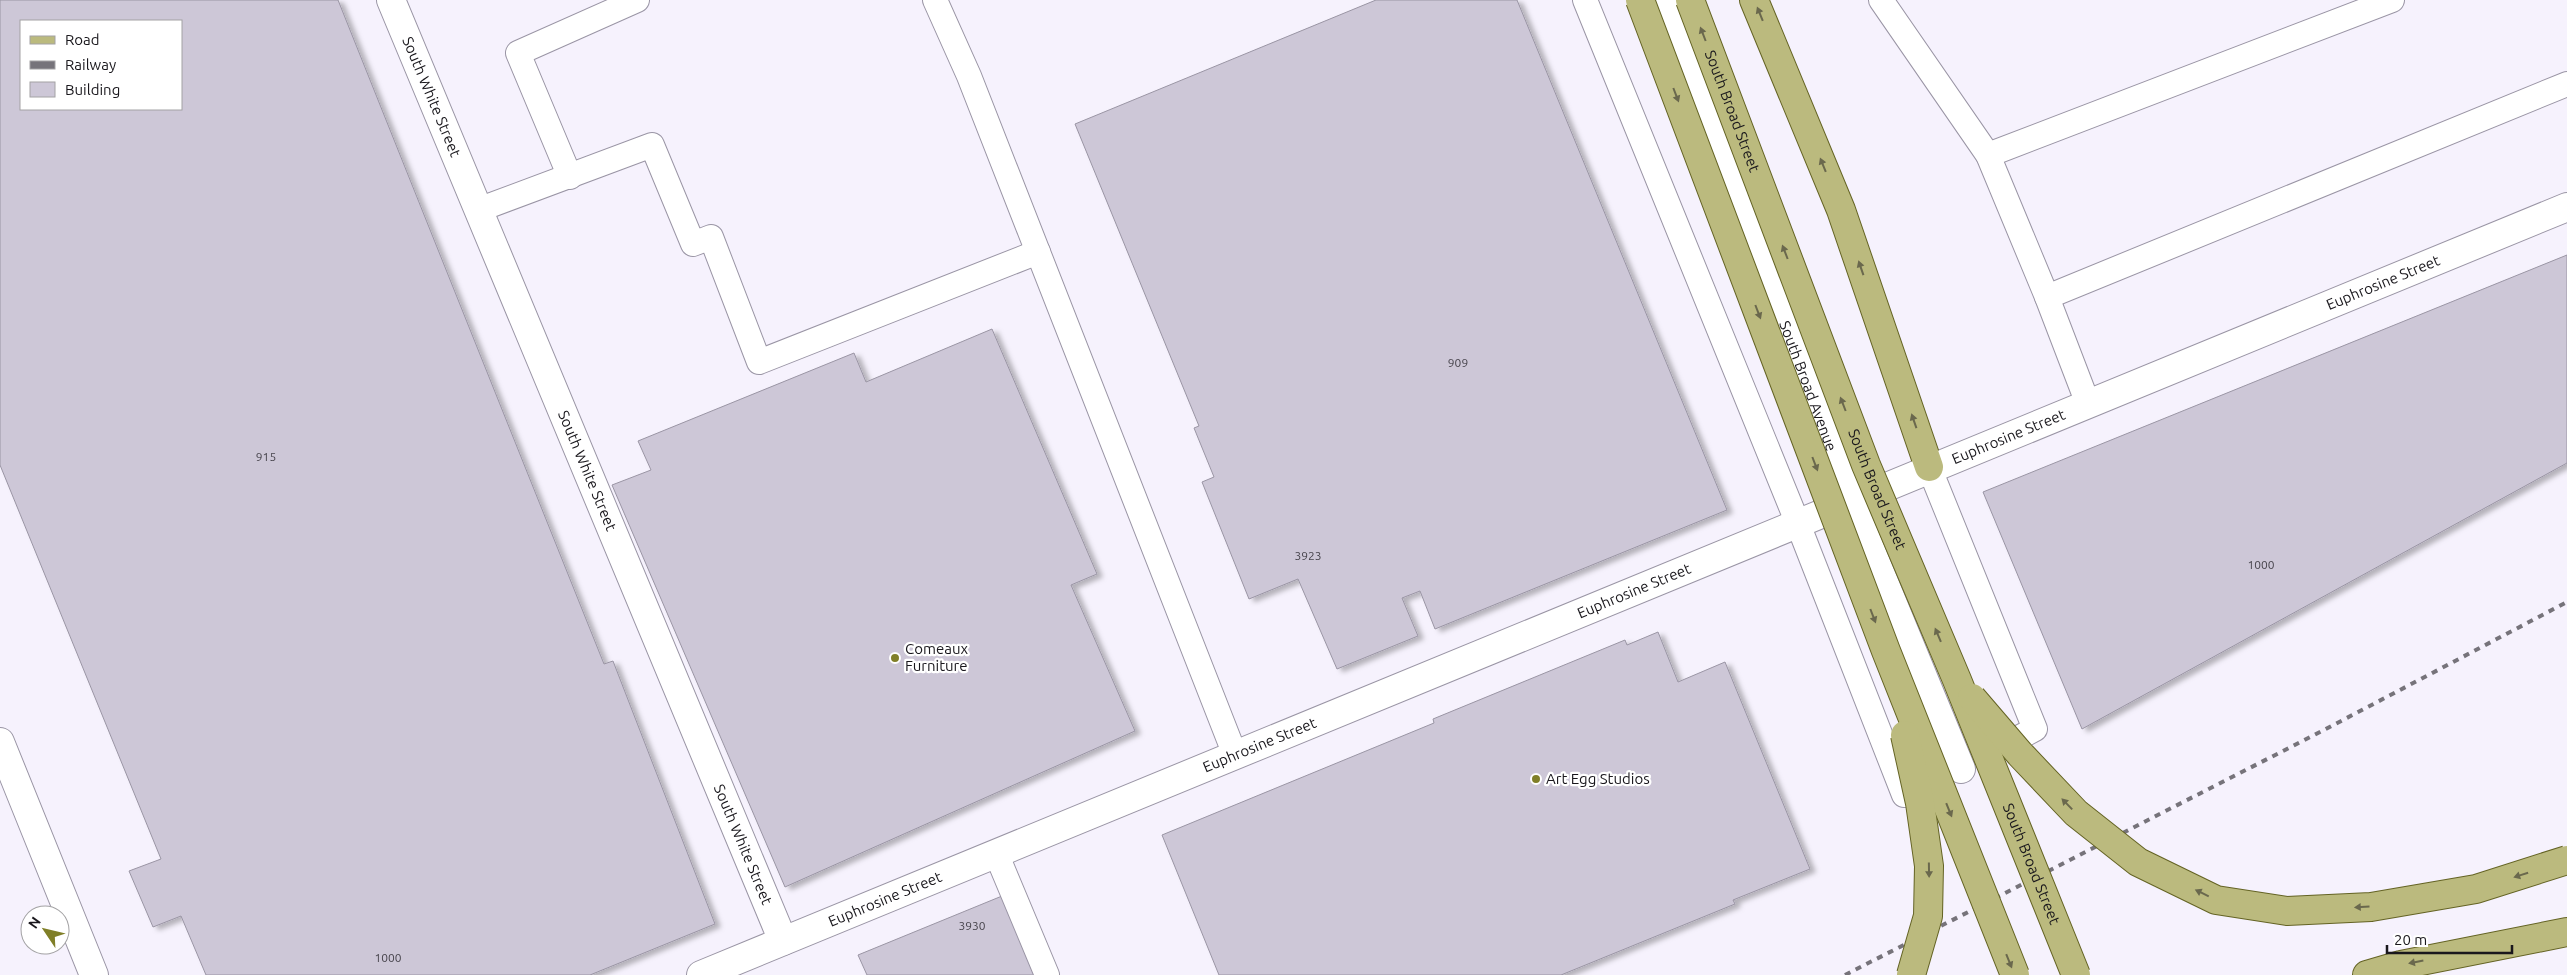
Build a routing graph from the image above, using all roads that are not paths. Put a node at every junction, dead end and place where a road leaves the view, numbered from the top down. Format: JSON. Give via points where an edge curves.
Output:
{"nodes":[{"id":1,"x":391,"y":0,"type":"edge"},
{"id":2,"x":636,"y":0,"type":"edge"},
{"id":3,"x":935,"y":0,"type":"edge"},
{"id":4,"x":1585,"y":0,"type":"edge"},
{"id":5,"x":1640,"y":0,"type":"edge"},
{"id":6,"x":1664,"y":0,"type":"edge"},
{"id":7,"x":1690,"y":0,"type":"edge"},
{"id":8,"x":1754,"y":0,"type":"edge"},
{"id":9,"x":1881,"y":0,"type":"edge"},
{"id":10,"x":2392,"y":0,"type":"edge"},
{"id":11,"x":2567,"y":84,"type":"edge"},
{"id":12,"x":1988,"y":156,"type":"junction"},
{"id":13,"x":570,"y":177,"type":"junction"},
{"id":14,"x":2567,"y":207,"type":"edge"},
{"id":15,"x":478,"y":210,"type":"junction"},
{"id":16,"x":1038,"y":252,"type":"junction"},
{"id":17,"x":2047,"y":297,"type":"junction"},
{"id":18,"x":2088,"y":404,"type":"junction"},
{"id":19,"x":1929,"y":468,"type":"junction"},
{"id":20,"x":1851,"y":502,"type":"junction"},
{"id":21,"x":1798,"y":524,"type":"junction"},
{"id":22,"x":1886,"y":651,"type":"junction"},
{"id":23,"x":1957,"y":680,"type":"junction"},
{"id":24,"x":0,"y":742,"type":"edge"},
{"id":25,"x":1235,"y":755,"type":"junction"},
{"id":26,"x":1961,"y":769,"type":"junction"},
{"id":27,"x":996,"y":853,"type":"junction"},
{"id":28,"x":2567,"y":860,"type":"edge"},
{"id":29,"x":2567,"y":932,"type":"edge"},
{"id":30,"x":783,"y":941,"type":"junction"},
{"id":31,"x":94,"y":975,"type":"edge"},
{"id":32,"x":701,"y":975,"type":"edge"},
{"id":33,"x":1047,"y":975,"type":"edge"},
{"id":34,"x":1911,"y":975,"type":"edge"},
{"id":35,"x":2015,"y":975,"type":"edge"},
{"id":36,"x":2076,"y":975,"type":"edge"},
{"id":37,"x":2367,"y":975,"type":"edge"}],
"edges":[{"from":1,"to":15,"type":"street","name":"South White Street"},
{"from":2,"to":13,"type":"lane","via":[[518,53]]},
{"from":3,"to":16,"type":"lane","via":[[969,76]]},
{"from":4,"to":21,"type":"lane"},
{"from":5,"to":22,"type":"main road","one_way":true,"bridge":true},
{"from":6,"to":20,"type":"street","name":"South Broad Avenue"},
{"from":23,"to":7,"type":"main road","name":"South Broad Street","one_way":true,"bridge":true,"via":[[1866,466]]},
{"from":19,"to":8,"type":"main road","one_way":true,"via":[[1841,210]]},
{"from":9,"to":12,"type":"lane"},
{"from":10,"to":12,"type":"lane"},
{"from":11,"to":17,"type":"lane"},
{"from":12,"to":17,"type":"lane"},
{"from":13,"to":15,"type":"lane"},
{"from":13,"to":16,"type":"lane","via":[[652,146],[693,244],[711,237],[759,362]]},
{"from":14,"to":18,"type":"street","name":"Euphrosine Street"},
{"from":15,"to":30,"type":"street","name":"South White Street"},
{"from":16,"to":25,"type":"lane"},
{"from":17,"to":18,"type":"lane"},
{"from":18,"to":19,"type":"street","name":"Euphrosine Street"},
{"from":19,"to":20,"type":"street","name":"Euphrosine Street"},
{"from":19,"to":26,"type":"lane","via":[[2035,730]]},
{"from":20,"to":21,"type":"street","name":"Euphrosine Street"},
{"from":20,"to":26,"type":"street","name":"South Broad Avenue"},
{"from":21,"to":25,"type":"street","name":"Euphrosine Street"},
{"from":21,"to":26,"type":"lane","via":[[1904,795]]},
{"from":22,"to":34,"type":"main road","one_way":true,"bridge":true,"via":[[1920,803],[1929,866],[1928,916]]},
{"from":22,"to":35,"type":"main road","one_way":true,"bridge":true},
{"from":28,"to":23,"type":"main road","one_way":true,"bridge":true,"via":[[2476,889],[2371,907],[2287,911],[2216,900],[2138,862],[2076,813]]},
{"from":23,"to":36,"type":"main road","name":"South Broad Street","bridge":true},
{"from":24,"to":31,"type":"street"},
{"from":25,"to":27,"type":"street","name":"Euphrosine Street"},
{"from":27,"to":30,"type":"street","name":"Euphrosine Street"},
{"from":27,"to":33,"type":"lane"},
{"from":29,"to":37,"type":"main road","one_way":true,"via":[[2401,965]]},
{"from":30,"to":32,"type":"street","name":"Euphrosine Street"}]}
